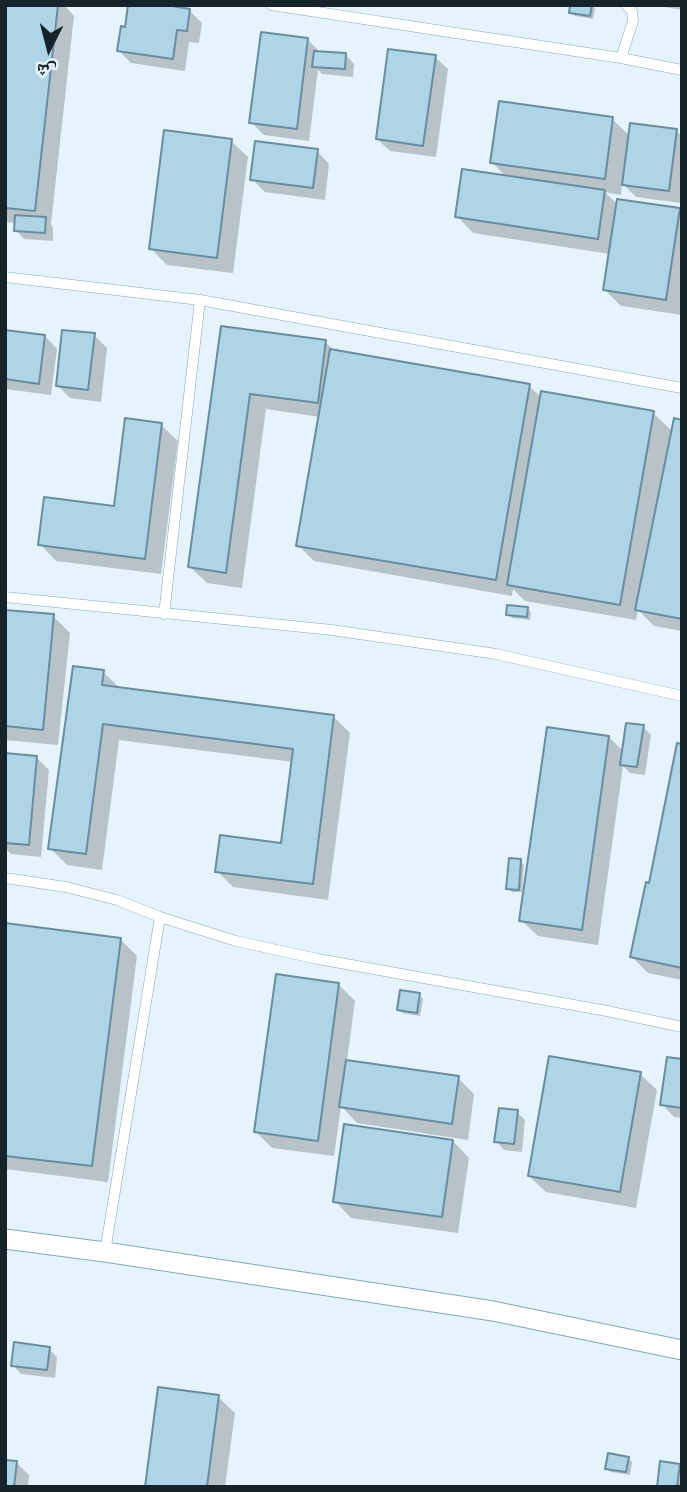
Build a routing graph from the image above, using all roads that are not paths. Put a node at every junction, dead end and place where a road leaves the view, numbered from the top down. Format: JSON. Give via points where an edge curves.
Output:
{"nodes":[{"id":1,"x":271,"y":5,"type":"edge"},
{"id":2,"x":626,"y":5,"type":"edge"},
{"id":3,"x":621,"y":58,"type":"junction"},
{"id":4,"x":682,"y":70,"type":"edge"},
{"id":5,"x":5,"y":277,"type":"edge"},
{"id":6,"x":200,"y":300,"type":"junction"},
{"id":7,"x":682,"y":388,"type":"edge"},
{"id":8,"x":5,"y":597,"type":"edge"},
{"id":9,"x":164,"y":614,"type":"junction"},
{"id":10,"x":682,"y":696,"type":"edge"},
{"id":11,"x":5,"y":878,"type":"edge"},
{"id":12,"x":160,"y":918,"type":"junction"},
{"id":13,"x":682,"y":1027,"type":"edge"},
{"id":14,"x":5,"y":1239,"type":"edge"},
{"id":15,"x":105,"y":1252,"type":"junction"},
{"id":16,"x":682,"y":1350,"type":"edge"}],
"edges":[{"from":1,"to":3,"type":"lane"},
{"from":2,"to":3,"type":"lane","via":[[633,21]]},
{"from":3,"to":4,"type":"lane"},
{"from":5,"to":6,"type":"lane"},
{"from":6,"to":7,"type":"lane"},
{"from":6,"to":9,"type":"lane"},
{"from":8,"to":9,"type":"lane"},
{"from":9,"to":10,"type":"lane","via":[[332,630],[496,654]]},
{"from":11,"to":12,"type":"lane","via":[[117,900]]},
{"from":12,"to":13,"type":"lane","via":[[318,959]]},
{"from":12,"to":15,"type":"lane"},
{"from":14,"to":15,"type":"street"},
{"from":15,"to":16,"type":"street","via":[[493,1311]]}]}
